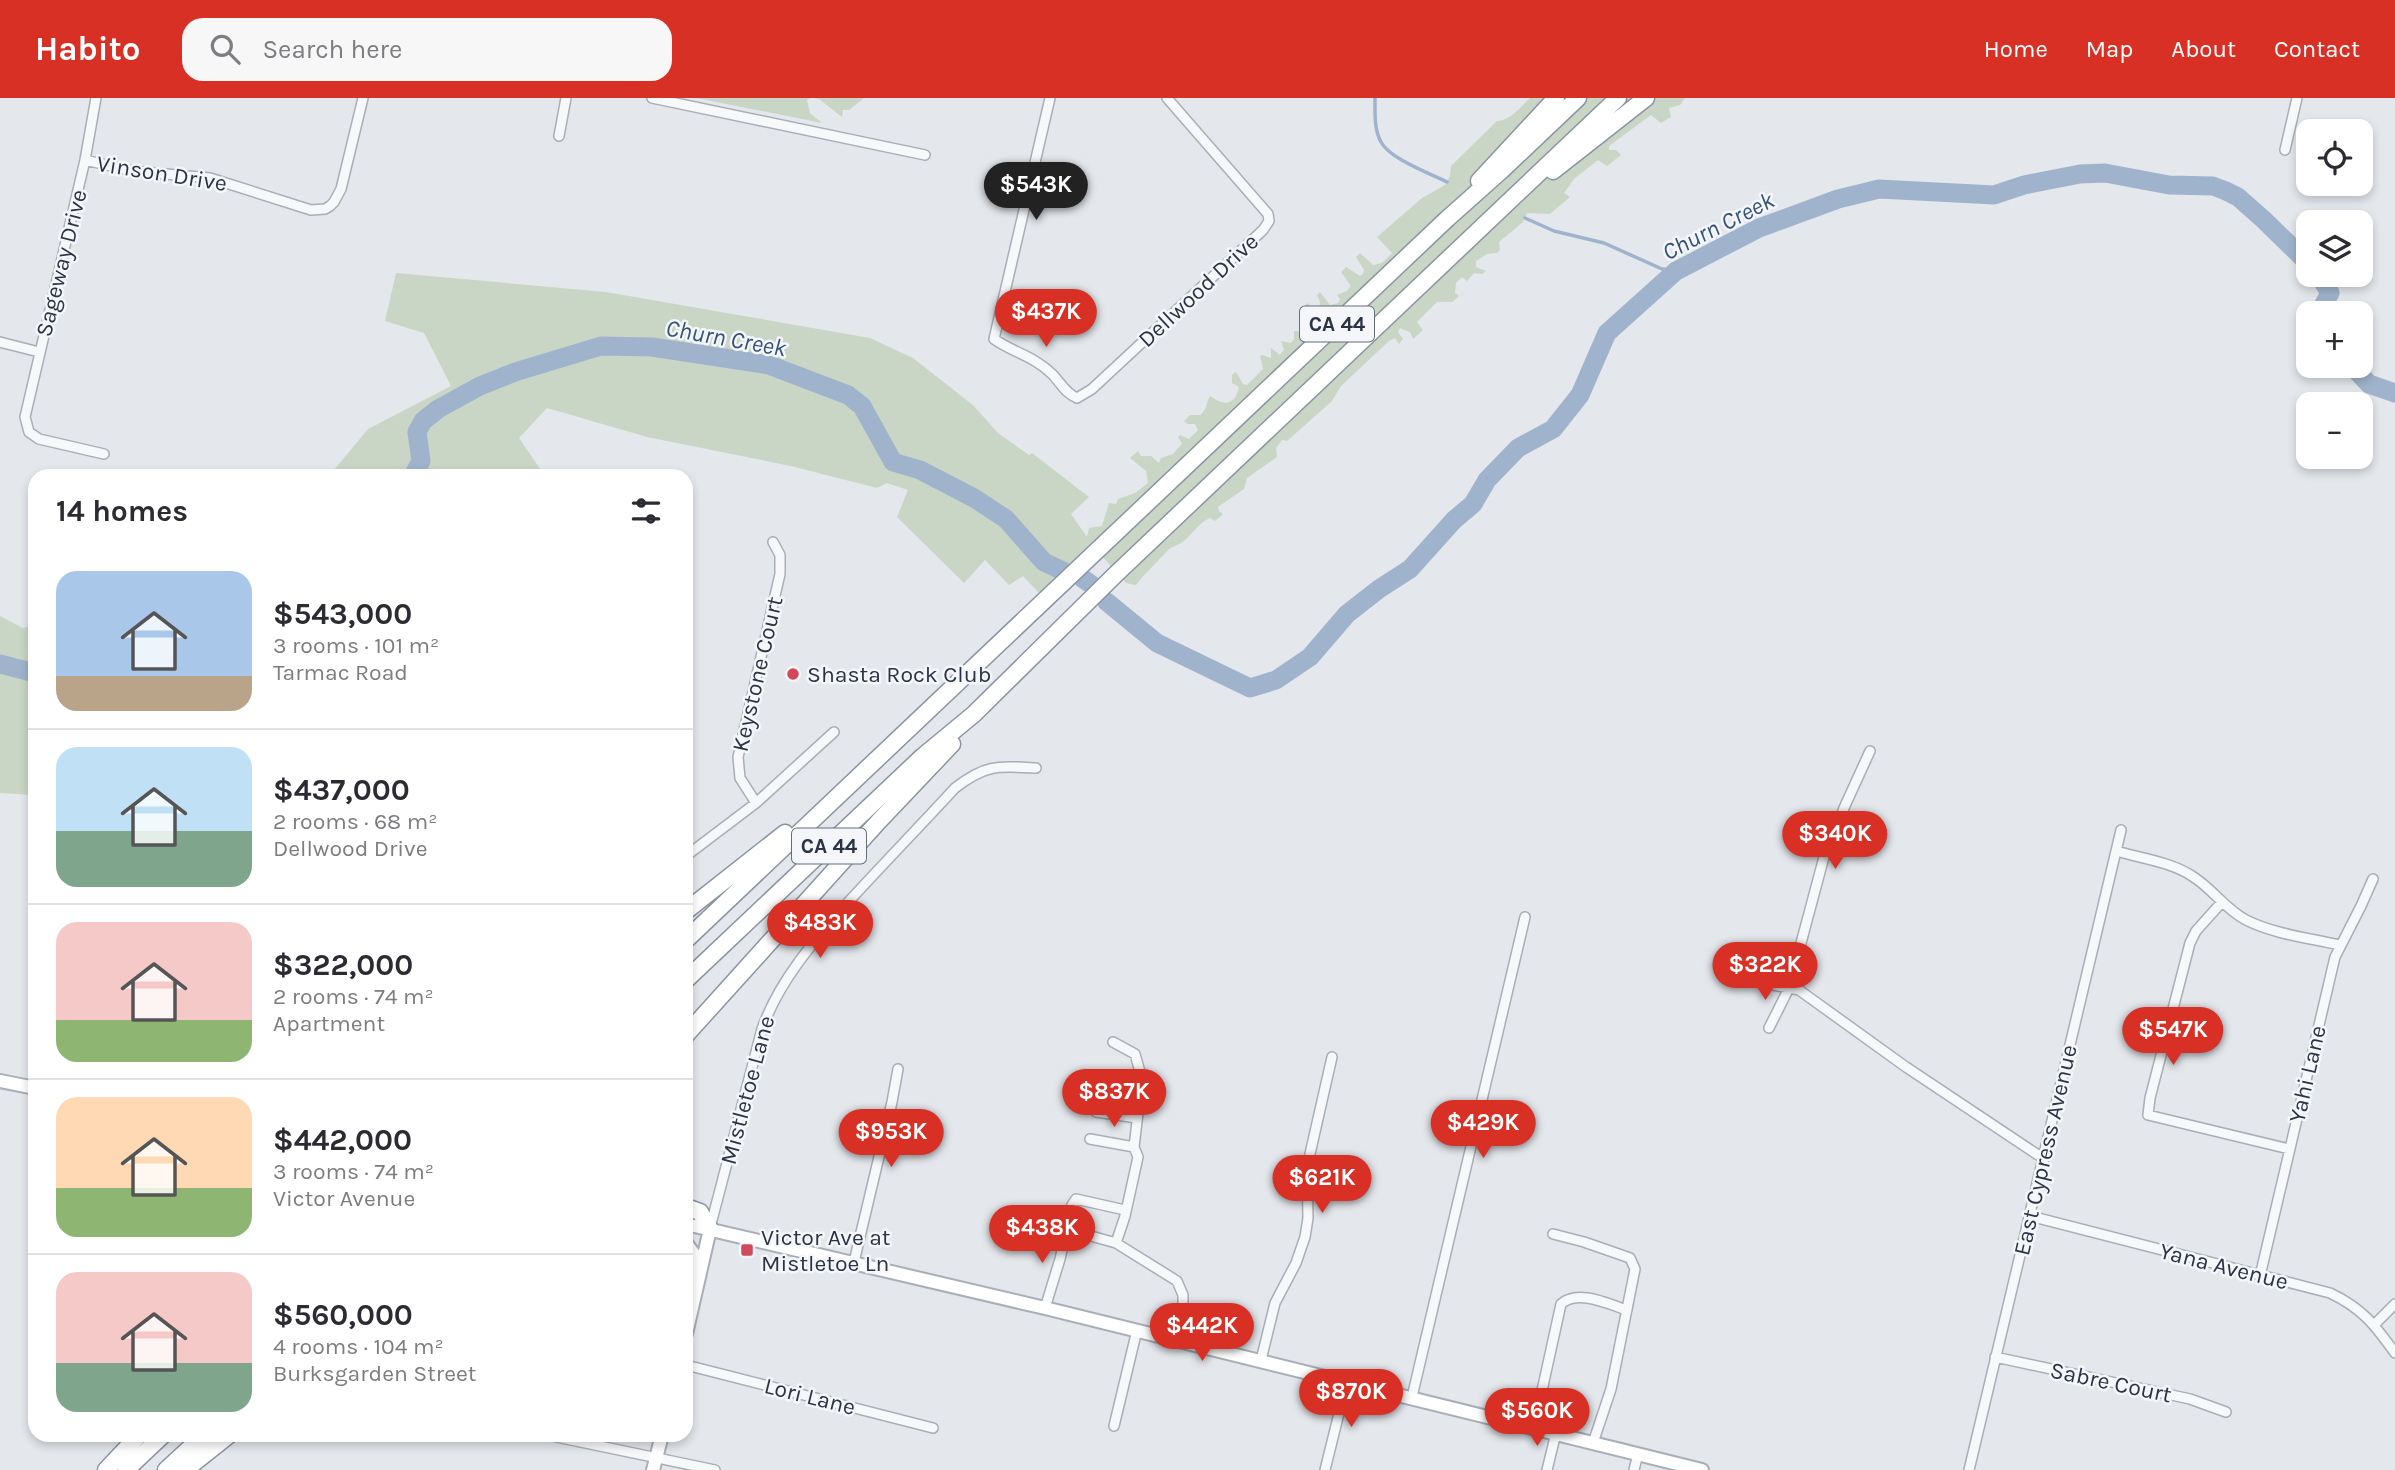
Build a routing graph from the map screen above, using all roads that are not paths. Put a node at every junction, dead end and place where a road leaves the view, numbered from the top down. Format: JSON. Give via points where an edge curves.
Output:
{"nodes":[{"id":1,"x":96,"y":98,"type":"edge"},
{"id":2,"x":363,"y":98,"type":"edge"},
{"id":3,"x":566,"y":98,"type":"edge"},
{"id":4,"x":652,"y":98,"type":"edge"},
{"id":5,"x":1050,"y":98,"type":"edge"},
{"id":6,"x":1167,"y":98,"type":"edge"},
{"id":7,"x":1556,"y":98,"type":"edge"},
{"id":8,"x":1578,"y":98,"type":"edge"},
{"id":9,"x":1618,"y":98,"type":"edge"},
{"id":10,"x":1646,"y":98,"type":"edge"},
{"id":11,"x":2297,"y":98,"type":"edge"},
{"id":12,"x":559,"y":136,"type":"dead end"},
{"id":13,"x":2285,"y":150,"type":"dead end"},
{"id":14,"x":925,"y":155,"type":"dead end"},
{"id":15,"x":85,"y":160,"type":"junction"},
{"id":16,"x":1513,"y":198,"type":"junction"},
{"id":17,"x":1447,"y":219,"type":"junction"},
{"id":18,"x":0,"y":342,"type":"edge"},
{"id":19,"x":39,"y":352,"type":"junction"},
{"id":20,"x":104,"y":454,"type":"dead end"},
{"id":21,"x":773,"y":542,"type":"dead end"},
{"id":22,"x":974,"y":714,"type":"junction"},
{"id":23,"x":834,"y":732,"type":"dead end"},
{"id":24,"x":1870,"y":751,"type":"dead end"},
{"id":25,"x":1036,"y":768,"type":"dead end"},
{"id":26,"x":756,"y":803,"type":"junction"},
{"id":27,"x":828,"y":806,"type":"junction"},
{"id":28,"x":2121,"y":830,"type":"dead end"},
{"id":29,"x":693,"y":851,"type":"edge"},
{"id":30,"x":2116,"y":851,"type":"junction"},
{"id":31,"x":2373,"y":879,"type":"dead end"},
{"id":32,"x":2222,"y":902,"type":"junction"},
{"id":33,"x":693,"y":905,"type":"edge"},
{"id":34,"x":1525,"y":917,"type":"dead end"},
{"id":35,"x":693,"y":933,"type":"edge"},
{"id":36,"x":2339,"y":945,"type":"junction"},
{"id":37,"x":693,"y":973,"type":"edge"},
{"id":38,"x":1742,"y":979,"type":"dead end"},
{"id":39,"x":1788,"y":988,"type":"junction"},
{"id":40,"x":693,"y":1027,"type":"edge"},
{"id":41,"x":1769,"y":1028,"type":"dead end"},
{"id":42,"x":1114,"y":1042,"type":"dead end"},
{"id":43,"x":1332,"y":1057,"type":"dead end"},
{"id":44,"x":898,"y":1069,"type":"dead end"},
{"id":45,"x":0,"y":1081,"type":"edge"},
{"id":46,"x":28,"y":1083,"type":"edge"},
{"id":47,"x":1096,"y":1112,"type":"dead end"},
{"id":48,"x":1136,"y":1118,"type":"junction"},
{"id":49,"x":1090,"y":1139,"type":"dead end"},
{"id":50,"x":1134,"y":1147,"type":"junction"},
{"id":51,"x":2289,"y":1149,"type":"junction"},
{"id":52,"x":2044,"y":1159,"type":"junction"},
{"id":53,"x":693,"y":1210,"type":"edge"},
{"id":54,"x":1125,"y":1210,"type":"junction"},
{"id":55,"x":2029,"y":1216,"type":"junction"},
{"id":56,"x":693,"y":1225,"type":"edge"},
{"id":57,"x":710,"y":1229,"type":"junction"},
{"id":58,"x":1066,"y":1229,"type":"junction"},
{"id":59,"x":1553,"y":1234,"type":"dead end"},
{"id":60,"x":1116,"y":1243,"type":"junction"},
{"id":61,"x":854,"y":1262,"type":"junction"},
{"id":62,"x":2260,"y":1276,"type":"junction"},
{"id":63,"x":2395,"y":1304,"type":"edge"},
{"id":64,"x":693,"y":1305,"type":"edge"},
{"id":65,"x":1045,"y":1308,"type":"junction"},
{"id":66,"x":1627,"y":1310,"type":"junction"},
{"id":67,"x":2374,"y":1325,"type":"junction"},
{"id":68,"x":1137,"y":1330,"type":"junction"},
{"id":69,"x":1178,"y":1340,"type":"junction"},
{"id":70,"x":2395,"y":1353,"type":"edge"},
{"id":71,"x":1995,"y":1357,"type":"junction"},
{"id":72,"x":1261,"y":1360,"type":"junction"},
{"id":73,"x":693,"y":1367,"type":"edge"},
{"id":74,"x":1347,"y":1381,"type":"junction"},
{"id":75,"x":1412,"y":1397,"type":"junction"},
{"id":76,"x":2226,"y":1412,"type":"dead end"},
{"id":77,"x":1114,"y":1426,"type":"dead end"},
{"id":78,"x":1534,"y":1427,"type":"junction"},
{"id":79,"x":933,"y":1428,"type":"dead end"},
{"id":80,"x":1556,"y":1433,"type":"junction"},
{"id":81,"x":132,"y":1442,"type":"edge"},
{"id":82,"x":156,"y":1442,"type":"edge"},
{"id":83,"x":196,"y":1442,"type":"edge"},
{"id":84,"x":220,"y":1442,"type":"edge"},
{"id":85,"x":582,"y":1442,"type":"edge"},
{"id":86,"x":660,"y":1442,"type":"edge"},
{"id":87,"x":1593,"y":1443,"type":"junction"},
{"id":88,"x":1638,"y":1454,"type":"junction"},
{"id":89,"x":657,"y":1457,"type":"junction"},
{"id":90,"x":106,"y":1470,"type":"edge"},
{"id":91,"x":126,"y":1470,"type":"edge"},
{"id":92,"x":166,"y":1470,"type":"edge"},
{"id":93,"x":184,"y":1470,"type":"edge"},
{"id":94,"x":653,"y":1470,"type":"edge"},
{"id":95,"x":715,"y":1470,"type":"edge"},
{"id":96,"x":1325,"y":1470,"type":"edge"},
{"id":97,"x":1547,"y":1470,"type":"edge"},
{"id":98,"x":1634,"y":1470,"type":"edge"},
{"id":99,"x":1702,"y":1470,"type":"edge"},
{"id":100,"x":1969,"y":1470,"type":"edge"}],
"edges":[{"from":1,"to":15,"type":"street","name":"Sageway Drive"},
{"from":2,"to":15,"type":"street","name":"Vinson Drive","via":[[341,189],[324,209],[296,206],[210,178]]},
{"from":3,"to":12,"type":"street"},
{"from":4,"to":14,"type":"street"},
{"from":5,"to":6,"type":"street","name":"Dellwood Drive","via":[[994,339],[1031,357],[1070,395],[1082,397],[1269,221],[1268,214]]},
{"from":7,"to":17,"type":"highway"},
{"from":8,"to":17,"type":"highway","number":"CA 44"},
{"from":9,"to":16,"type":"highway","number":"CA 44"},
{"from":10,"to":16,"type":"highway"},
{"from":11,"to":13,"type":"street"},
{"from":15,"to":19,"type":"street","name":"Sageway Drive"},
{"from":16,"to":22,"type":"highway","number":"CA 44","via":[[1116,573]]},
{"from":17,"to":27,"type":"highway","number":"CA 44"},
{"from":18,"to":19,"type":"street"},
{"from":19,"to":20,"type":"street","name":"Sageway Drive","via":[[25,417],[27,428],[39,439]]},
{"from":21,"to":26,"type":"street","name":"Keystone Court","via":[[780,555],[780,574],[738,757],[740,778]]},
{"from":22,"to":37,"type":"highway","number":"CA 44","via":[[922,757]]},
{"from":22,"to":40,"type":"highway","via":[[961,734]]},
{"from":23,"to":26,"type":"street"},
{"from":24,"to":39,"type":"street","via":[[1824,857]]},
{"from":25,"to":57,"type":"street","name":"Mistletoe Lane","via":[[989,767],[955,788],[821,933],[789,975],[762,1029]]},
{"from":26,"to":29,"type":"street"},
{"from":27,"to":33,"type":"highway","via":[[803,819]]},
{"from":27,"to":35,"type":"highway","number":"CA 44"},
{"from":28,"to":30,"type":"street","name":"East Cypress Avenue"},
{"from":30,"to":32,"type":"street","via":[[2180,869]]},
{"from":30,"to":52,"type":"street","name":"East Cypress Avenue"},
{"from":31,"to":36,"type":"street","name":"Yahi Lane"},
{"from":32,"to":36,"type":"street","via":[[2264,927]]},
{"from":32,"to":51,"type":"street","via":[[2196,931],[2188,949],[2148,1115]]},
{"from":34,"to":75,"type":"street"},
{"from":36,"to":51,"type":"street","name":"Yahi Lane"},
{"from":38,"to":39,"type":"street"},
{"from":39,"to":41,"type":"street"},
{"from":39,"to":52,"type":"street","via":[[1799,990]]},
{"from":42,"to":48,"type":"street","via":[[1135,1054],[1138,1061],[1142,1079]]},
{"from":43,"to":72,"type":"street","via":[[1308,1160],[1305,1237],[1275,1303]]},
{"from":44,"to":61,"type":"street"},
{"from":45,"to":46,"type":"main road"},
{"from":47,"to":48,"type":"street"},
{"from":48,"to":50,"type":"street"},
{"from":49,"to":50,"type":"street"},
{"from":50,"to":54,"type":"street","via":[[1138,1157]]},
{"from":51,"to":62,"type":"street","name":"Yahi Lane"},
{"from":52,"to":55,"type":"street","name":"East Cypress Avenue"},
{"from":53,"to":57,"type":"highway","via":[[700,1212]]},
{"from":54,"to":58,"type":"street","via":[[1076,1199]]},
{"from":54,"to":60,"type":"street"},
{"from":55,"to":62,"type":"street","name":"Yana Avenue"},
{"from":55,"to":71,"type":"street","name":"East Cypress Avenue"},
{"from":56,"to":57,"type":"main road"},
{"from":57,"to":61,"type":"main road"},
{"from":57,"to":64,"type":"main road","name":"Mistletoe Lane"},
{"from":58,"to":60,"type":"street"},
{"from":58,"to":65,"type":"street"},
{"from":59,"to":66,"type":"street","via":[[1630,1258],[1635,1269]]},
{"from":60,"to":69,"type":"street","via":[[1177,1280],[1182,1295]]},
{"from":61,"to":65,"type":"main road"},
{"from":62,"to":67,"type":"street","name":"Yana Avenue","via":[[2330,1293],[2356,1307]]},
{"from":63,"to":67,"type":"street"},
{"from":65,"to":68,"type":"main road"},
{"from":66,"to":78,"type":"street","via":[[1581,1297],[1560,1304]]},
{"from":66,"to":87,"type":"street","via":[[1611,1389]]},
{"from":67,"to":70,"type":"street","name":"Yana Avenue"},
{"from":68,"to":69,"type":"main road"},
{"from":68,"to":77,"type":"street"},
{"from":69,"to":72,"type":"main road"},
{"from":71,"to":76,"type":"street","name":"Sabre Court","via":[[2190,1399]]},
{"from":71,"to":100,"type":"street","name":"East Cypress Avenue"},
{"from":72,"to":74,"type":"main road"},
{"from":73,"to":79,"type":"street","name":"Lori Lane"},
{"from":74,"to":75,"type":"main road"},
{"from":74,"to":96,"type":"street"},
{"from":75,"to":78,"type":"main road"},
{"from":78,"to":80,"type":"main road"},
{"from":80,"to":87,"type":"main road"},
{"from":80,"to":97,"type":"street"},
{"from":81,"to":90,"type":"highway"},
{"from":82,"to":91,"type":"highway"},
{"from":83,"to":92,"type":"highway"},
{"from":84,"to":93,"type":"highway"},
{"from":85,"to":89,"type":"street"},
{"from":86,"to":89,"type":"main road"},
{"from":87,"to":88,"type":"main road"},
{"from":88,"to":98,"type":"street"},
{"from":88,"to":99,"type":"main road"},
{"from":89,"to":94,"type":"main road"},
{"from":89,"to":95,"type":"street"}]}
